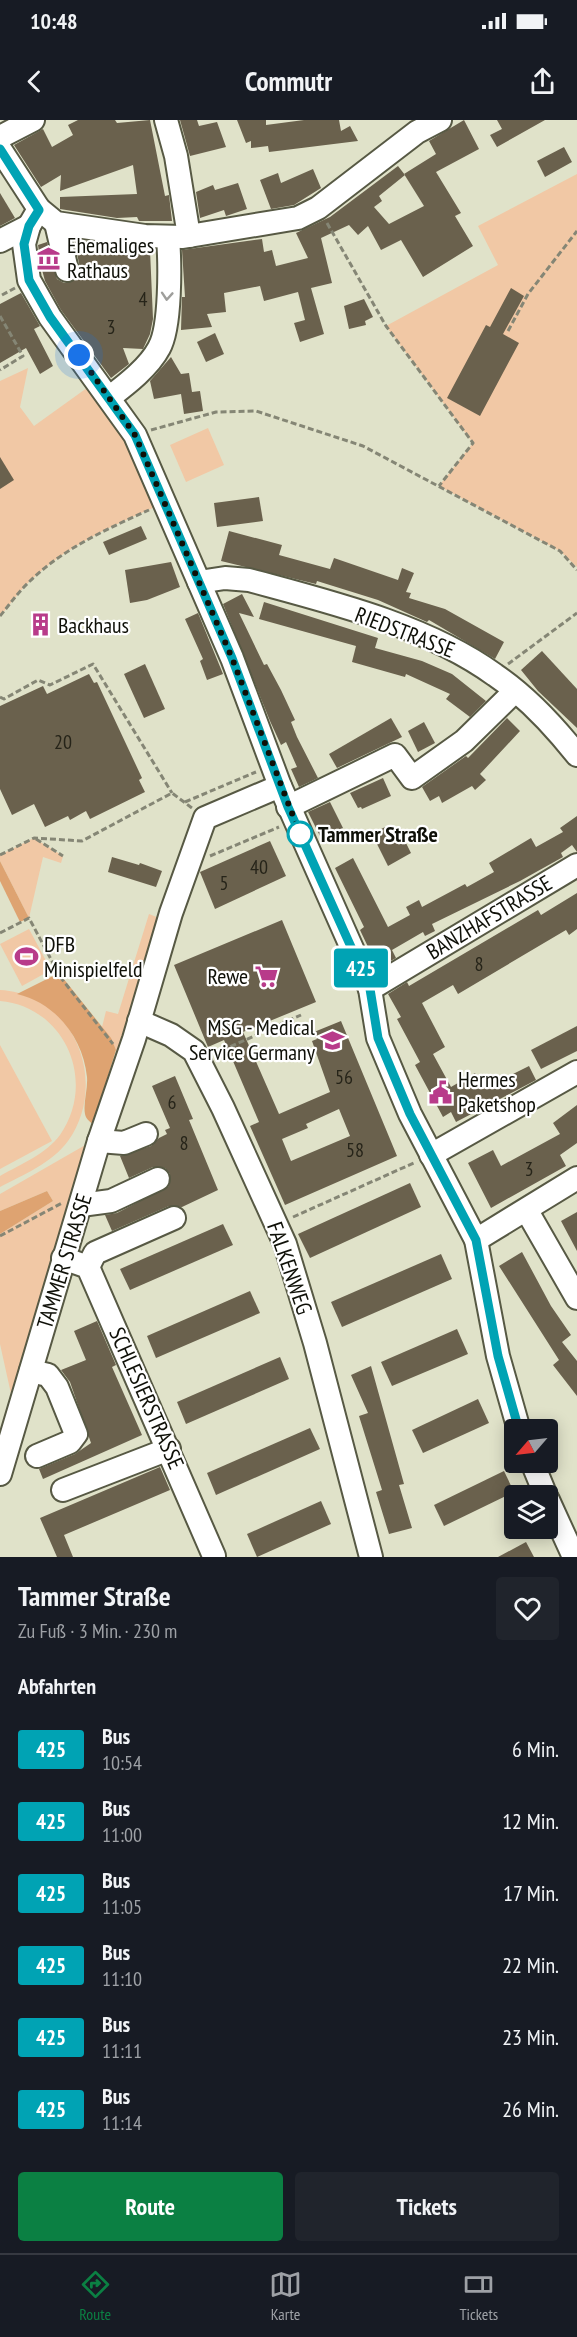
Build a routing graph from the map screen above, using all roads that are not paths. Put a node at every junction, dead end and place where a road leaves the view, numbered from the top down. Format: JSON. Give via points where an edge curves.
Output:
{"nodes":[{"id":1,"x":33,"y":120,"type":"edge"},
{"id":2,"x":166,"y":120,"type":"edge"},
{"id":3,"x":440,"y":120,"type":"edge"},
{"id":4,"x":414,"y":126,"type":"edge"},
{"id":5,"x":0,"y":136,"type":"edge"},
{"id":6,"x":0,"y":149,"type":"edge"},
{"id":7,"x":41,"y":220,"type":"junction"},
{"id":8,"x":178,"y":237,"type":"junction"},
{"id":9,"x":0,"y":241,"type":"edge"},
{"id":10,"x":68,"y":270,"type":"dead end"},
{"id":11,"x":110,"y":397,"type":"junction"},
{"id":12,"x":199,"y":582,"type":"junction"},
{"id":13,"x":515,"y":691,"type":"junction"},
{"id":14,"x":577,"y":755,"type":"edge"},
{"id":15,"x":280,"y":786,"type":"junction"},
{"id":16,"x":291,"y":813,"type":"junction"},
{"id":17,"x":577,"y":865,"type":"edge"},
{"id":18,"x":370,"y":989,"type":"junction"},
{"id":19,"x":139,"y":1021,"type":"junction"},
{"id":20,"x":577,"y":1072,"type":"edge"},
{"id":21,"x":146,"y":1134,"type":"dead end"},
{"id":22,"x":99,"y":1141,"type":"junction"},
{"id":23,"x":431,"y":1155,"type":"junction"},
{"id":24,"x":577,"y":1178,"type":"edge"},
{"id":25,"x":158,"y":1179,"type":"dead end"},
{"id":26,"x":73,"y":1204,"type":"junction"},
{"id":27,"x":527,"y":1211,"type":"junction"},
{"id":28,"x":174,"y":1218,"type":"dead end"},
{"id":29,"x":476,"y":1240,"type":"junction"},
{"id":30,"x":63,"y":1258,"type":"junction"},
{"id":31,"x":88,"y":1267,"type":"junction"},
{"id":32,"x":577,"y":1298,"type":"edge"},
{"id":33,"x":31,"y":1371,"type":"junction"},
{"id":34,"x":516,"y":1419,"type":"edge"},
{"id":35,"x":169,"y":1449,"type":"junction"},
{"id":36,"x":37,"y":1456,"type":"dead end"},
{"id":37,"x":0,"y":1474,"type":"edge"},
{"id":38,"x":63,"y":1490,"type":"dead end"},
{"id":39,"x":558,"y":1522,"type":"edge"},
{"id":40,"x":363,"y":1554,"type":"edge"},
{"id":41,"x":214,"y":1556,"type":"dead end"},
{"id":42,"x":574,"y":1557,"type":"edge"}],
"edges":[{"from":1,"to":5,"type":"street"},
{"from":2,"to":8,"type":"street","via":[[176,156]]},
{"from":3,"to":4,"type":"street"},
{"from":4,"to":8,"type":"street","via":[[318,208],[298,218]]},
{"from":6,"to":7,"type":"street"},
{"from":7,"to":8,"type":"street","via":[[73,228]]},
{"from":7,"to":9,"type":"street"},
{"from":7,"to":10,"type":"street"},
{"from":7,"to":11,"type":"street","via":[[24,244],[29,280],[50,317]]},
{"from":8,"to":11,"type":"street","one_way":true,"via":[[159,349],[131,381]]},
{"from":11,"to":12,"type":"street","via":[[135,435]]},
{"from":12,"to":13,"type":"street","name":"RIEDSTRASSE","via":[[249,580],[417,632],[458,651]]},
{"from":12,"to":15,"type":"street"},
{"from":13,"to":14,"type":"street","name":"RIEDSTRASSE"},
{"from":13,"to":16,"type":"street","via":[[464,741],[412,778],[395,755]]},
{"from":15,"to":16,"type":"street"},
{"from":15,"to":19,"type":"street","name":"TAMMER STRASSE","via":[[205,818]]},
{"from":16,"to":18,"type":"street"},
{"from":17,"to":18,"type":"street","name":"BANZHAFSTRASSE"},
{"from":18,"to":23,"type":"street","via":[[378,1038]]},
{"from":19,"to":22,"type":"street","name":"TAMMER STRASSE"},
{"from":19,"to":40,"type":"street","name":"FALKENWEG","via":[[185,1043],[199,1061],[285,1244],[315,1343]]},
{"from":20,"to":23,"type":"street"},
{"from":21,"to":22,"type":"street","via":[[124,1143]]},
{"from":22,"to":26,"type":"street","name":"TAMMER STRASSE"},
{"from":23,"to":29,"type":"street"},
{"from":24,"to":27,"type":"street"},
{"from":25,"to":26,"type":"street","via":[[111,1201]]},
{"from":26,"to":30,"type":"street","name":"TAMMER STRASSE"},
{"from":27,"to":29,"type":"street"},
{"from":27,"to":32,"type":"street"},
{"from":28,"to":31,"type":"street","via":[[95,1253]]},
{"from":29,"to":34,"type":"street","via":[[498,1356]]},
{"from":30,"to":31,"type":"street"},
{"from":30,"to":33,"type":"street","name":"TAMMER STRASSE"},
{"from":31,"to":35,"type":"street","name":"SCHLESIERSTRASSE"},
{"from":33,"to":36,"type":"street","via":[[48,1376],[57,1387],[76,1434],[70,1442]]},
{"from":33,"to":37,"type":"street","name":"TAMMER STRASSE"},
{"from":35,"to":38,"type":"street"},
{"from":35,"to":41,"type":"street","name":"SCHLESIERSTRASSE"},
{"from":39,"to":42,"type":"street"}]}
